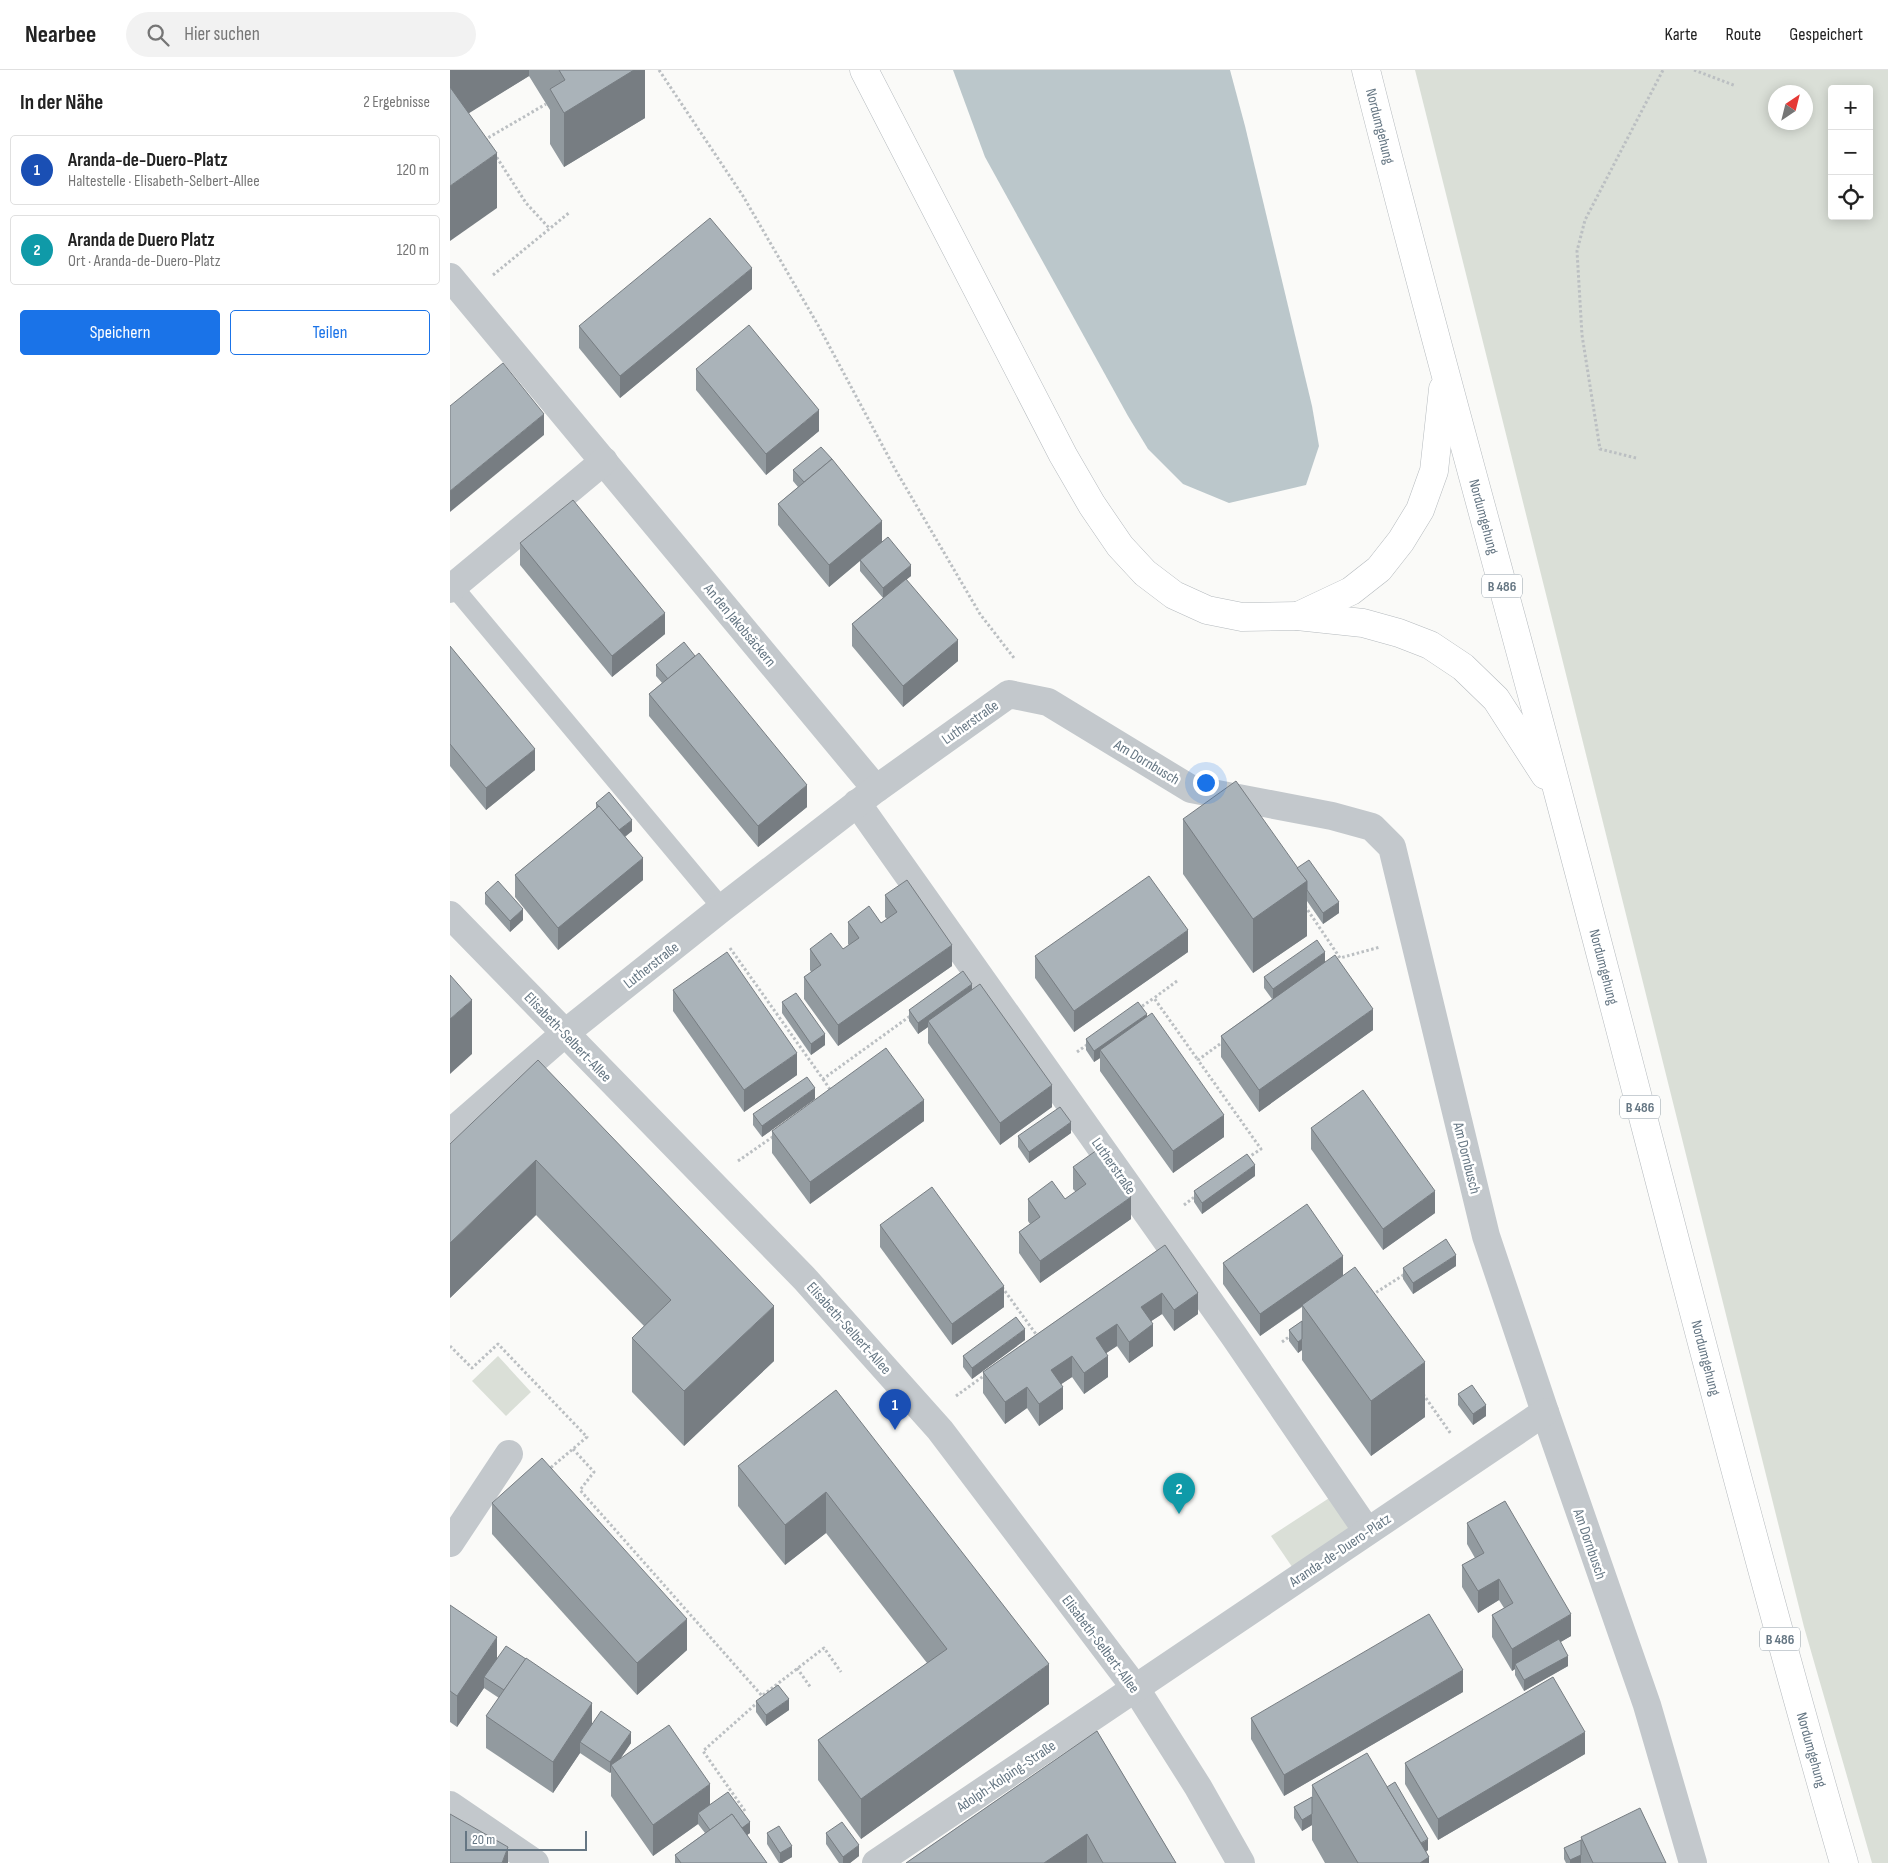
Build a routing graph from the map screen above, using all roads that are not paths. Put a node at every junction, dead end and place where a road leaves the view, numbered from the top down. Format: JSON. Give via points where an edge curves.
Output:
{"nodes":[{"id":1,"x":864,"y":70,"type":"edge"},
{"id":2,"x":1366,"y":70,"type":"edge"},
{"id":3,"x":458,"y":287,"type":"edge"},
{"id":4,"x":1444,"y":373,"type":"junction"},
{"id":5,"x":604,"y":461,"type":"junction"},
{"id":6,"x":452,"y":588,"type":"edge"},
{"id":7,"x":1297,"y":616,"type":"junction"},
{"id":8,"x":1009,"y":694,"type":"joint"},
{"id":9,"x":867,"y":796,"type":"junction"},
{"id":10,"x":1560,"y":800,"type":"junction"},
{"id":11,"x":716,"y":913,"type":"junction"},
{"id":12,"x":450,"y":915,"type":"edge"},
{"id":13,"x":564,"y":1034,"type":"junction"},
{"id":14,"x":450,"y":1133,"type":"edge"},
{"id":15,"x":1544,"y":1412,"type":"junction"},
{"id":16,"x":509,"y":1454,"type":"dead end"},
{"id":17,"x":1367,"y":1531,"type":"junction"},
{"id":18,"x":450,"y":1543,"type":"edge"},
{"id":19,"x":1136,"y":1689,"type":"junction"},
{"id":20,"x":450,"y":1805,"type":"edge"},
{"id":21,"x":535,"y":1863,"type":"edge"},
{"id":22,"x":876,"y":1863,"type":"edge"},
{"id":23,"x":1241,"y":1863,"type":"edge"},
{"id":24,"x":1693,"y":1863,"type":"edge"},
{"id":25,"x":1844,"y":1863,"type":"edge"}],
"edges":[{"from":1,"to":7,"type":"main road","via":[[1063,455],[1120,546],[1146,573],[1174,595],[1207,610],[1242,617]]},
{"from":2,"to":4,"type":"main road","name":"Nordumgehung","number":"B 486"},
{"from":3,"to":5,"type":"street","name":"An den Jakobsäckern"},
{"from":4,"to":7,"type":"main road","via":[[1434,471],[1420,510],[1401,542],[1380,569],[1351,591]]},
{"from":4,"to":10,"type":"main road","name":"Nordumgehung","number":"B 486"},
{"from":5,"to":6,"type":"street"},
{"from":5,"to":9,"type":"street","name":"An den Jakobsäckern"},
{"from":6,"to":11,"type":"lane"},
{"from":7,"to":10,"type":"main road","via":[[1363,623],[1400,633],[1430,645],[1463,667],[1496,698]]},
{"from":8,"to":9,"type":"street","name":"Lutherstraße"},
{"from":8,"to":15,"type":"street","name":"Am Dornbusch","via":[[1048,702],[1191,789],[1332,816],[1372,827],[1392,847],[1486,1236]]},
{"from":9,"to":11,"type":"street","name":"Lutherstraße"},
{"from":9,"to":17,"type":"street","name":"Lutherstraße","via":[[1048,1073]]},
{"from":10,"to":25,"type":"main road","name":"Nordumgehung","number":"B 486","via":[[1725,1433]]},
{"from":11,"to":13,"type":"street","name":"Lutherstraße"},
{"from":12,"to":13,"type":"street","name":"Elisabeth-Selbert-Allee"},
{"from":13,"to":14,"type":"street","name":"Lutherstraße"},
{"from":13,"to":19,"type":"street","name":"Elisabeth-Selbert-Allee","via":[[804,1278],[928,1415]]},
{"from":15,"to":17,"type":"street","name":"Aranda-de-Duero-Platz"},
{"from":15,"to":24,"type":"street","name":"Am Dornbusch","via":[[1647,1704]]},
{"from":16,"to":18,"type":"street"},
{"from":17,"to":19,"type":"street","name":"Aranda-de-Duero-Platz"},
{"from":19,"to":22,"type":"street","name":"Adolph-Kolping-Straße"},
{"from":19,"to":23,"type":"street","name":"Elisabeth-Selbert-Allee"},
{"from":20,"to":21,"type":"street"}]}
